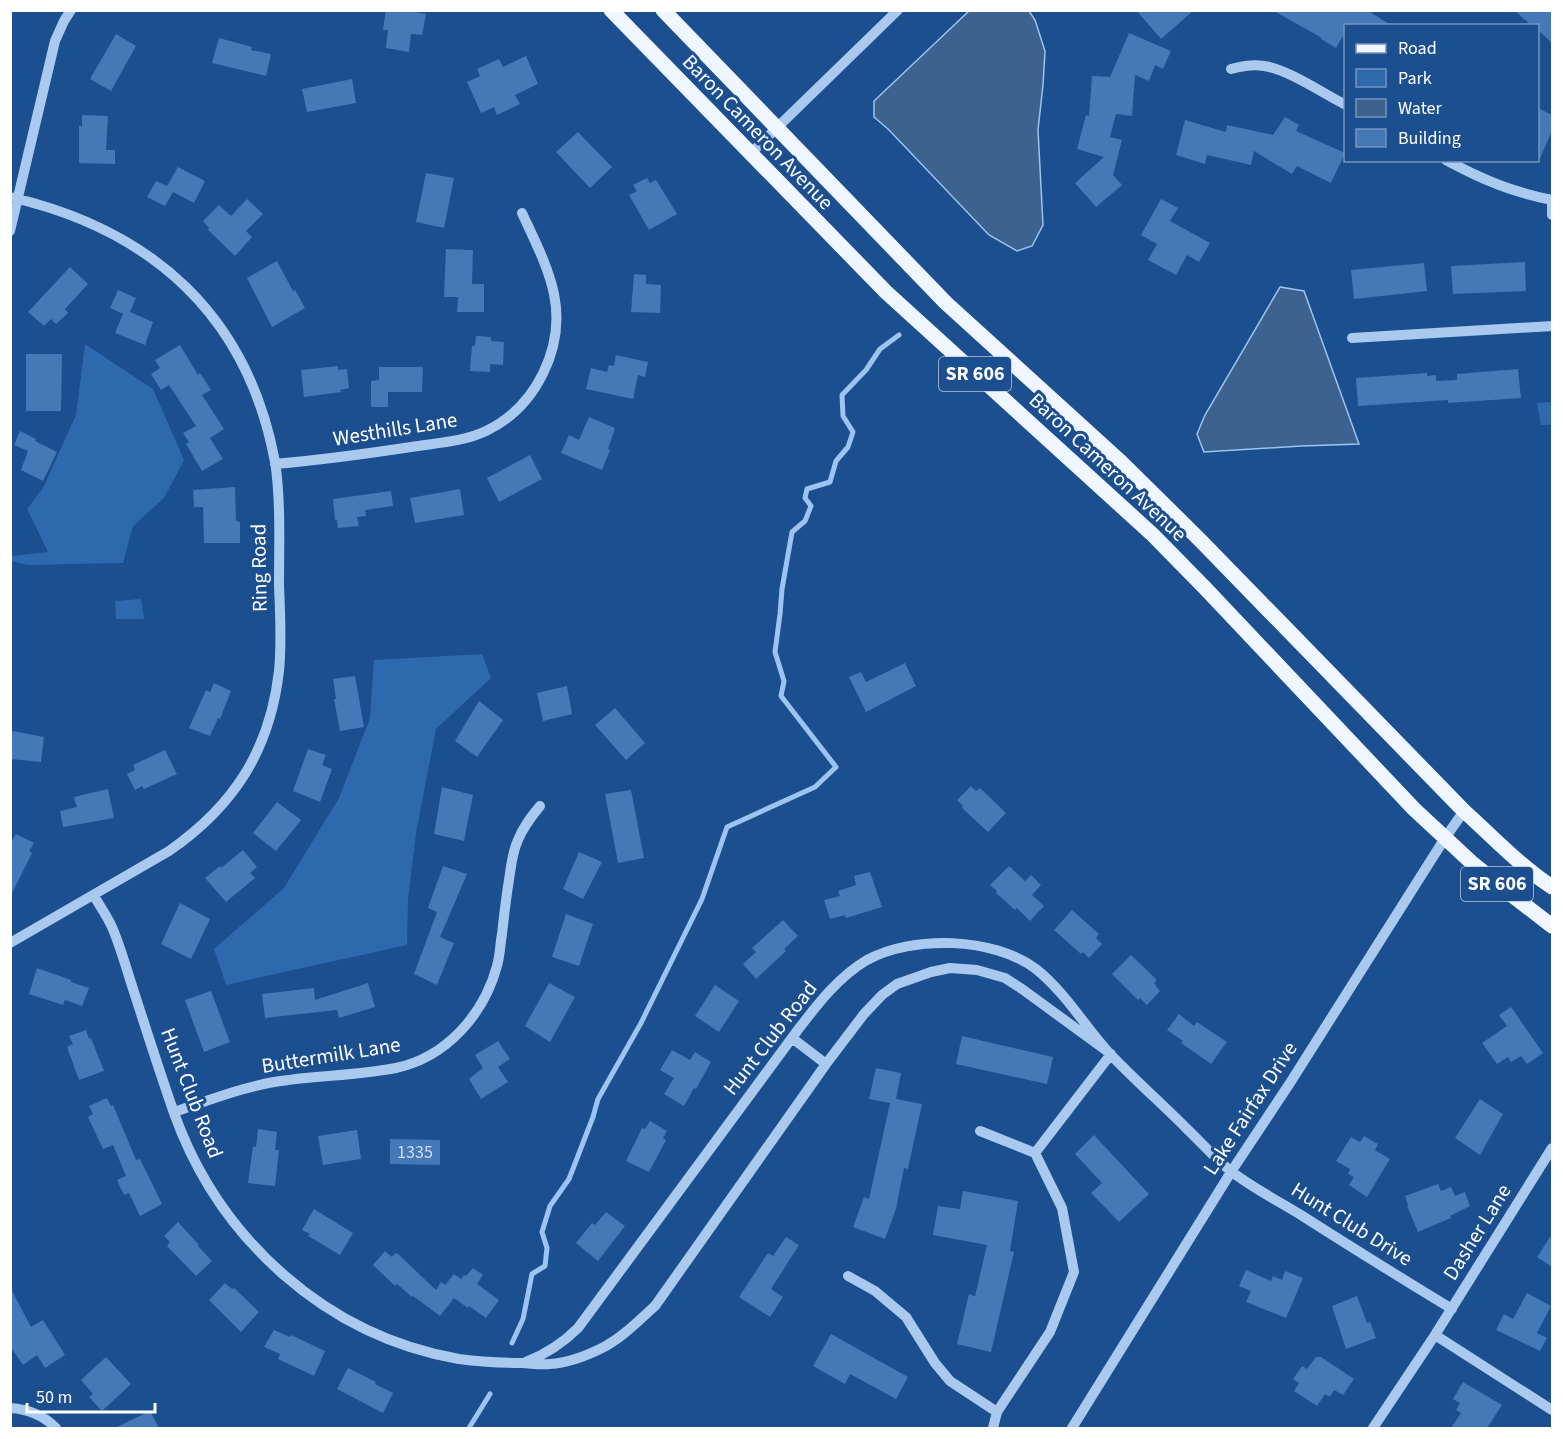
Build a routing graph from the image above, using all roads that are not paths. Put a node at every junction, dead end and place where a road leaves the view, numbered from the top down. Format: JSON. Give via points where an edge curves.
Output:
{"nodes":[{"id":1,"x":71,"y":10,"type":"edge"},
{"id":2,"x":611,"y":10,"type":"edge"},
{"id":3,"x":663,"y":10,"type":"edge"},
{"id":4,"x":898,"y":10,"type":"edge"},
{"id":5,"x":1231,"y":69,"type":"dead end"},
{"id":6,"x":1344,"y":104,"type":"edge"},
{"id":7,"x":777,"y":128,"type":"junction"},
{"id":8,"x":750,"y":154,"type":"junction"},
{"id":9,"x":1450,"y":162,"type":"edge"},
{"id":10,"x":14,"y":197,"type":"edge"},
{"id":11,"x":1552,"y":200,"type":"edge"},
{"id":12,"x":522,"y":213,"type":"dead end"},
{"id":13,"x":1552,"y":215,"type":"edge"},
{"id":14,"x":10,"y":231,"type":"edge"},
{"id":15,"x":1552,"y":326,"type":"edge"},
{"id":16,"x":1352,"y":338,"type":"dead end"},
{"id":17,"x":275,"y":465,"type":"junction"},
{"id":18,"x":540,"y":806,"type":"dead end"},
{"id":19,"x":1464,"y":811,"type":"junction"},
{"id":20,"x":1445,"y":838,"type":"junction"},
{"id":21,"x":1552,"y":887,"type":"edge"},
{"id":22,"x":94,"y":896,"type":"junction"},
{"id":23,"x":1552,"y":926,"type":"edge"},
{"id":24,"x":10,"y":943,"type":"edge"},
{"id":25,"x":792,"y":1038,"type":"junction"},
{"id":26,"x":1111,"y":1054,"type":"junction"},
{"id":27,"x":826,"y":1064,"type":"junction"},
{"id":28,"x":174,"y":1112,"type":"junction"},
{"id":29,"x":980,"y":1131,"type":"dead end"},
{"id":30,"x":1552,"y":1148,"type":"edge"},
{"id":31,"x":1035,"y":1153,"type":"junction"},
{"id":32,"x":1231,"y":1172,"type":"junction"},
{"id":33,"x":848,"y":1276,"type":"dead end"},
{"id":34,"x":1452,"y":1309,"type":"junction"},
{"id":35,"x":1435,"y":1335,"type":"junction"},
{"id":36,"x":524,"y":1364,"type":"junction"},
{"id":37,"x":10,"y":1408,"type":"edge"},
{"id":38,"x":1552,"y":1410,"type":"edge"},
{"id":39,"x":997,"y":1412,"type":"junction"},
{"id":40,"x":56,"y":1428,"type":"edge"},
{"id":41,"x":993,"y":1428,"type":"edge"},
{"id":42,"x":1072,"y":1428,"type":"edge"},
{"id":43,"x":1373,"y":1428,"type":"edge"}],
"edges":[{"from":1,"to":10,"type":"street","via":[[55,41]]},
{"from":2,"to":8,"type":"main road","name":"Baron Cameron Avenue","number":"SR 606"},
{"from":3,"to":7,"type":"main road","name":"Baron Cameron Avenue","number":"SR 606"},
{"from":4,"to":7,"type":"street"},
{"from":5,"to":6,"type":"street","via":[[1254,65],[1280,70]]},
{"from":7,"to":8,"type":"street"},
{"from":7,"to":19,"type":"main road","name":"Baron Cameron Avenue","number":"SR 606","via":[[946,303],[1200,540]]},
{"from":8,"to":20,"type":"main road","name":"Baron Cameron Avenue","number":"SR 606","via":[[894,300],[1153,535]]},
{"from":9,"to":11,"type":"street","via":[[1487,182]]},
{"from":10,"to":14,"type":"street"},
{"from":10,"to":17,"type":"street","name":"Ring Road","via":[[58,210],[121,237],[178,279],[216,322],[243,364],[268,429]]},
{"from":11,"to":13,"type":"street"},
{"from":12,"to":17,"type":"street","name":"Westhills Lane","via":[[547,273],[556,317],[548,362],[524,402],[506,419],[465,439]]},
{"from":15,"to":16,"type":"street"},
{"from":17,"to":22,"type":"street","name":"Ring Road","via":[[279,670],[266,731],[235,789],[189,838]]},
{"from":18,"to":28,"type":"street","name":"Buttermilk Lane","via":[[525,824],[511,862],[498,963],[490,987],[479,1009],[444,1046],[400,1067],[275,1082]]},
{"from":19,"to":20,"type":"street","name":"Lake Fairfax Drive"},
{"from":19,"to":21,"type":"main road","name":"Baron Cameron Avenue","number":"SR 606"},
{"from":20,"to":23,"type":"main road","name":"Baron Cameron Avenue","number":"SR 606"},
{"from":20,"to":32,"type":"street","name":"Lake Fairfax Drive"},
{"from":22,"to":24,"type":"street","name":"Ring Road"},
{"from":22,"to":28,"type":"street","name":"Hunt Club Road","via":[[113,929]]},
{"from":25,"to":26,"type":"street","name":"Hunt Club Road","via":[[843,977],[866,961],[903,947],[958,943],[989,948],[1035,968],[1056,987]]},
{"from":25,"to":27,"type":"street"},
{"from":25,"to":36,"type":"street","name":"Hunt Club Road","via":[[578,1328],[566,1341]]},
{"from":26,"to":27,"type":"street","name":"Hunt Club Road","via":[[1005,978],[950,968],[914,977],[882,995]]},
{"from":26,"to":31,"type":"street"},
{"from":26,"to":32,"type":"street","name":"Hunt Club Road"},
{"from":27,"to":36,"type":"street","name":"Hunt Club Road","via":[[655,1306],[602,1348],[573,1360]]},
{"from":28,"to":36,"type":"street","name":"Hunt Club Road","via":[[196,1164],[218,1202],[260,1253],[297,1286],[329,1309],[405,1345],[474,1361]]},
{"from":29,"to":31,"type":"street"},
{"from":30,"to":34,"type":"street","name":"Dasher Lane"},
{"from":31,"to":39,"type":"street","via":[[1062,1208],[1074,1272],[1050,1332]]},
{"from":32,"to":34,"type":"street","name":"Hunt Club Drive"},
{"from":32,"to":42,"type":"street","name":"Lake Fairfax Drive"},
{"from":33,"to":39,"type":"street","via":[[875,1291],[906,1317],[950,1382]]},
{"from":34,"to":35,"type":"street","name":"Dasher Lane"},
{"from":35,"to":38,"type":"street"},
{"from":35,"to":43,"type":"street","name":"Dasher Lane"},
{"from":37,"to":40,"type":"street","via":[[26,1409]]},
{"from":39,"to":41,"type":"street"}]}
